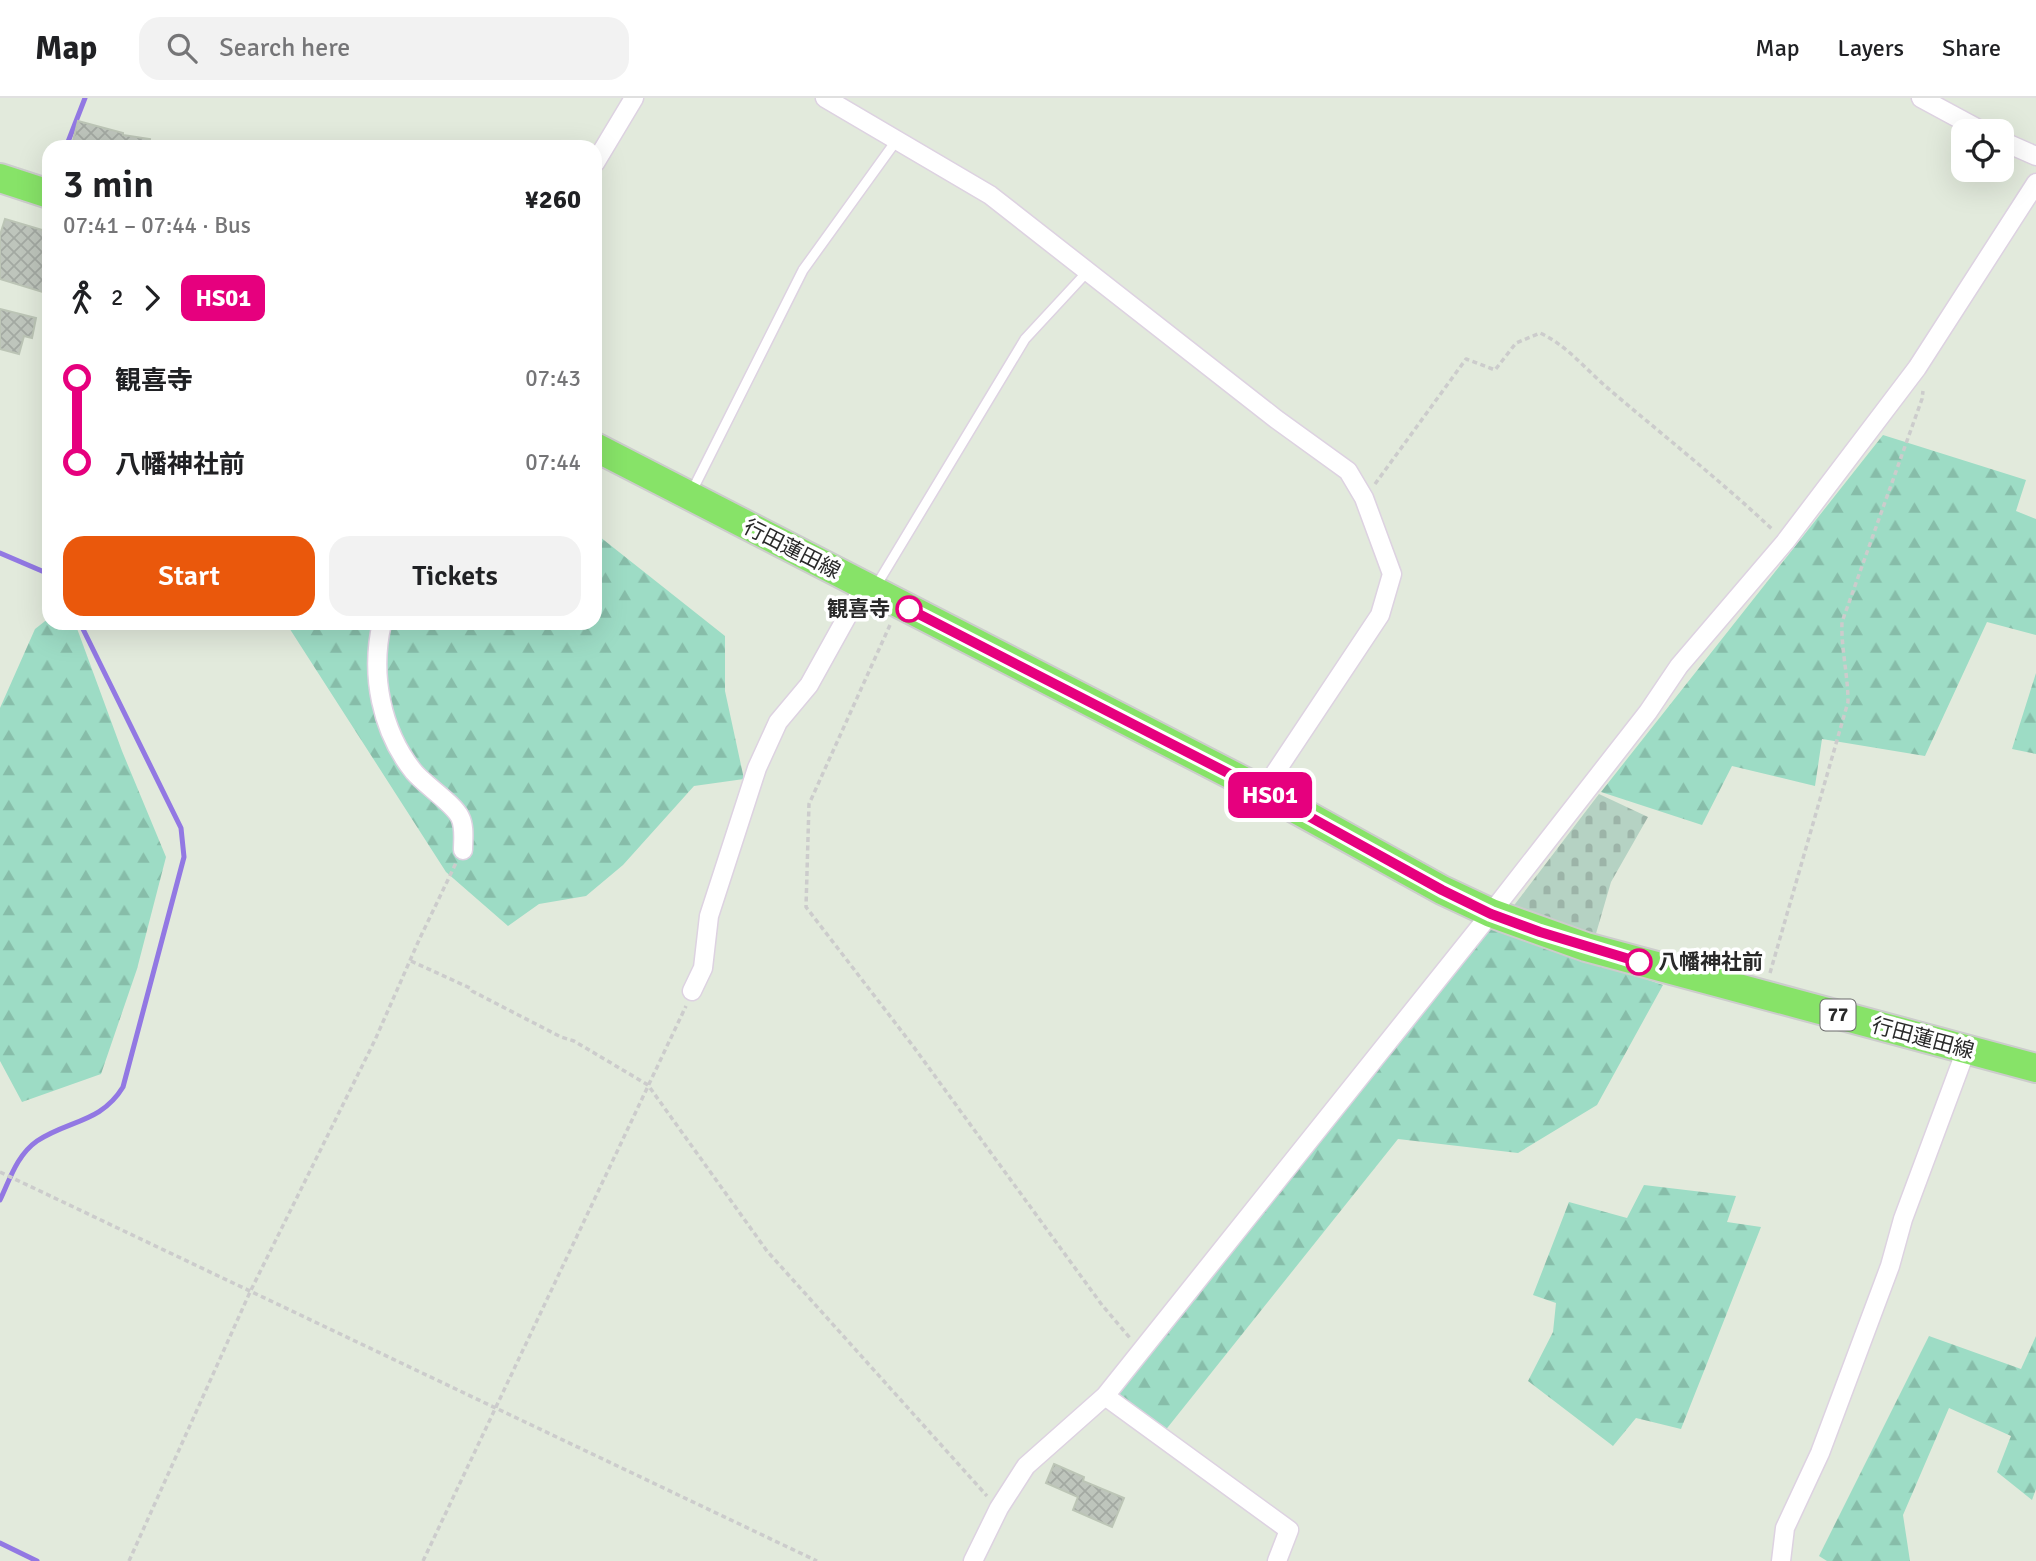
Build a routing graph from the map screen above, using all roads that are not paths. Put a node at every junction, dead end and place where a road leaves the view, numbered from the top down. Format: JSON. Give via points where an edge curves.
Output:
{"nodes":[{"id":1,"x":634,"y":98,"type":"edge"},
{"id":2,"x":825,"y":98,"type":"edge"},
{"id":3,"x":1922,"y":98,"type":"edge"},
{"id":4,"x":1960,"y":119,"type":"edge"},
{"id":5,"x":896,"y":141,"type":"junction"},
{"id":6,"x":2014,"y":146,"type":"edge"},
{"id":7,"x":602,"y":151,"type":"edge"},
{"id":8,"x":2036,"y":156,"type":"edge"},
{"id":9,"x":0,"y":178,"type":"edge"},
{"id":10,"x":2036,"y":183,"type":"edge"},
{"id":11,"x":42,"y":192,"type":"edge"},
{"id":12,"x":1088,"y":270,"type":"junction"},
{"id":13,"x":602,"y":451,"type":"edge"},
{"id":14,"x":689,"y":496,"type":"junction"},
{"id":15,"x":868,"y":589,"type":"junction"},
{"id":16,"x":381,"y":630,"type":"edge"},
{"id":17,"x":1263,"y":791,"type":"junction"},
{"id":18,"x":463,"y":850,"type":"road end"},
{"id":19,"x":1491,"y":914,"type":"junction"},
{"id":20,"x":692,"y":991,"type":"road end"},
{"id":21,"x":1966,"y":1050,"type":"junction"},
{"id":22,"x":2036,"y":1068,"type":"edge"},
{"id":23,"x":1105,"y":1396,"type":"junction"},
{"id":24,"x":973,"y":1561,"type":"edge"},
{"id":25,"x":1277,"y":1561,"type":"edge"},
{"id":26,"x":1781,"y":1561,"type":"edge"}],
"edges":[{"from":1,"to":7,"type":"street"},
{"from":2,"to":5,"type":"street"},
{"from":3,"to":4,"type":"street"},
{"from":5,"to":12,"type":"street","via":[[990,195]]},
{"from":5,"to":14,"type":"lane","via":[[803,270]]},
{"from":6,"to":8,"type":"street"},
{"from":9,"to":11,"type":"main road"},
{"from":10,"to":19,"type":"street","via":[[1917,368],[1784,542],[1679,666]]},
{"from":12,"to":15,"type":"lane","via":[[1025,339]]},
{"from":12,"to":17,"type":"street","via":[[1348,471],[1364,498],[1392,575],[1380,615]]},
{"from":13,"to":14,"type":"main road","name":"行田蓮田線","number":"77"},
{"from":14,"to":15,"type":"main road","name":"行田蓮田線","number":"77"},
{"from":15,"to":17,"type":"main road","name":"行田蓮田線","number":"77"},
{"from":15,"to":20,"type":"street","via":[[809,685],[778,722],[757,768],[709,916],[703,968]]},
{"from":16,"to":18,"type":"street","via":[[377,671],[383,711],[396,744],[415,772],[460,816]]},
{"from":17,"to":19,"type":"main road","name":"行田蓮田線","number":"77"},
{"from":19,"to":21,"type":"main road","name":"行田蓮田線","number":"77","via":[[1586,947]]},
{"from":19,"to":23,"type":"street"},
{"from":21,"to":22,"type":"main road","name":"行田蓮田線","number":"77"},
{"from":21,"to":26,"type":"street","via":[[1820,1453],[1785,1528]]},
{"from":23,"to":24,"type":"street","via":[[1026,1466]]},
{"from":23,"to":25,"type":"street","via":[[1289,1530]]}]}
